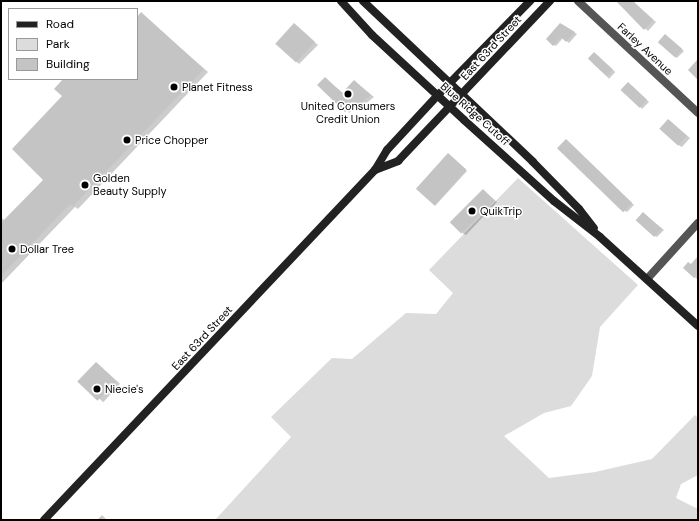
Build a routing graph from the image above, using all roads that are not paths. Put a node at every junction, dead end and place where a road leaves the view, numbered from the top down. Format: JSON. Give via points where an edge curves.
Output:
{"nodes":[{"id":1,"x":341,"y":1,"type":"edge"},
{"id":2,"x":363,"y":1,"type":"edge"},
{"id":3,"x":530,"y":1,"type":"edge"},
{"id":4,"x":550,"y":1,"type":"edge"},
{"id":5,"x":578,"y":1,"type":"edge"},
{"id":6,"x":449,"y":84,"type":"junction"},
{"id":7,"x":438,"y":95,"type":"junction"},
{"id":8,"x":462,"y":96,"type":"junction"},
{"id":9,"x":451,"y":108,"type":"junction"},
{"id":10,"x":698,"y":113,"type":"edge"},
{"id":11,"x":375,"y":170,"type":"junction"},
{"id":12,"x":698,"y":223,"type":"edge"},
{"id":13,"x":600,"y":237,"type":"junction"},
{"id":14,"x":648,"y":278,"type":"junction"},
{"id":15,"x":698,"y":326,"type":"edge"},
{"id":16,"x":44,"y":520,"type":"edge"}],
"edges":[{"from":1,"to":7,"type":"main road","name":"Blue Ridge Cutoff","via":[[372,35]]},
{"from":2,"to":6,"type":"main road","name":"Blue Ridge Cutoff"},
{"from":3,"to":6,"type":"main road","name":"East 63rd Street"},
{"from":4,"to":8,"type":"main road","name":"East 63rd Street"},
{"from":5,"to":10,"type":"street","name":"Farley Avenue"},
{"from":6,"to":7,"type":"main road","name":"East 63rd Street"},
{"from":6,"to":8,"type":"main road","name":"Blue Ridge Cutoff"},
{"from":7,"to":9,"type":"main road","name":"Blue Ridge Cutoff"},
{"from":7,"to":11,"type":"main road","name":"East 63rd Street","via":[[387,150]]},
{"from":8,"to":9,"type":"main road","name":"East 63rd Street"},
{"from":8,"to":13,"type":"main road","name":"Blue Ridge Cutoff","via":[[579,209]]},
{"from":9,"to":11,"type":"main road","name":"East 63rd Street","via":[[398,161]]},
{"from":9,"to":13,"type":"main road","name":"Blue Ridge Cutoff","via":[[554,201]]},
{"from":11,"to":16,"type":"main road","name":"East 63rd Street"},
{"from":12,"to":14,"type":"street"},
{"from":13,"to":14,"type":"main road","name":"Blue Ridge Cutoff"},
{"from":14,"to":15,"type":"main road","name":"Blue Ridge Cutoff"}]}
